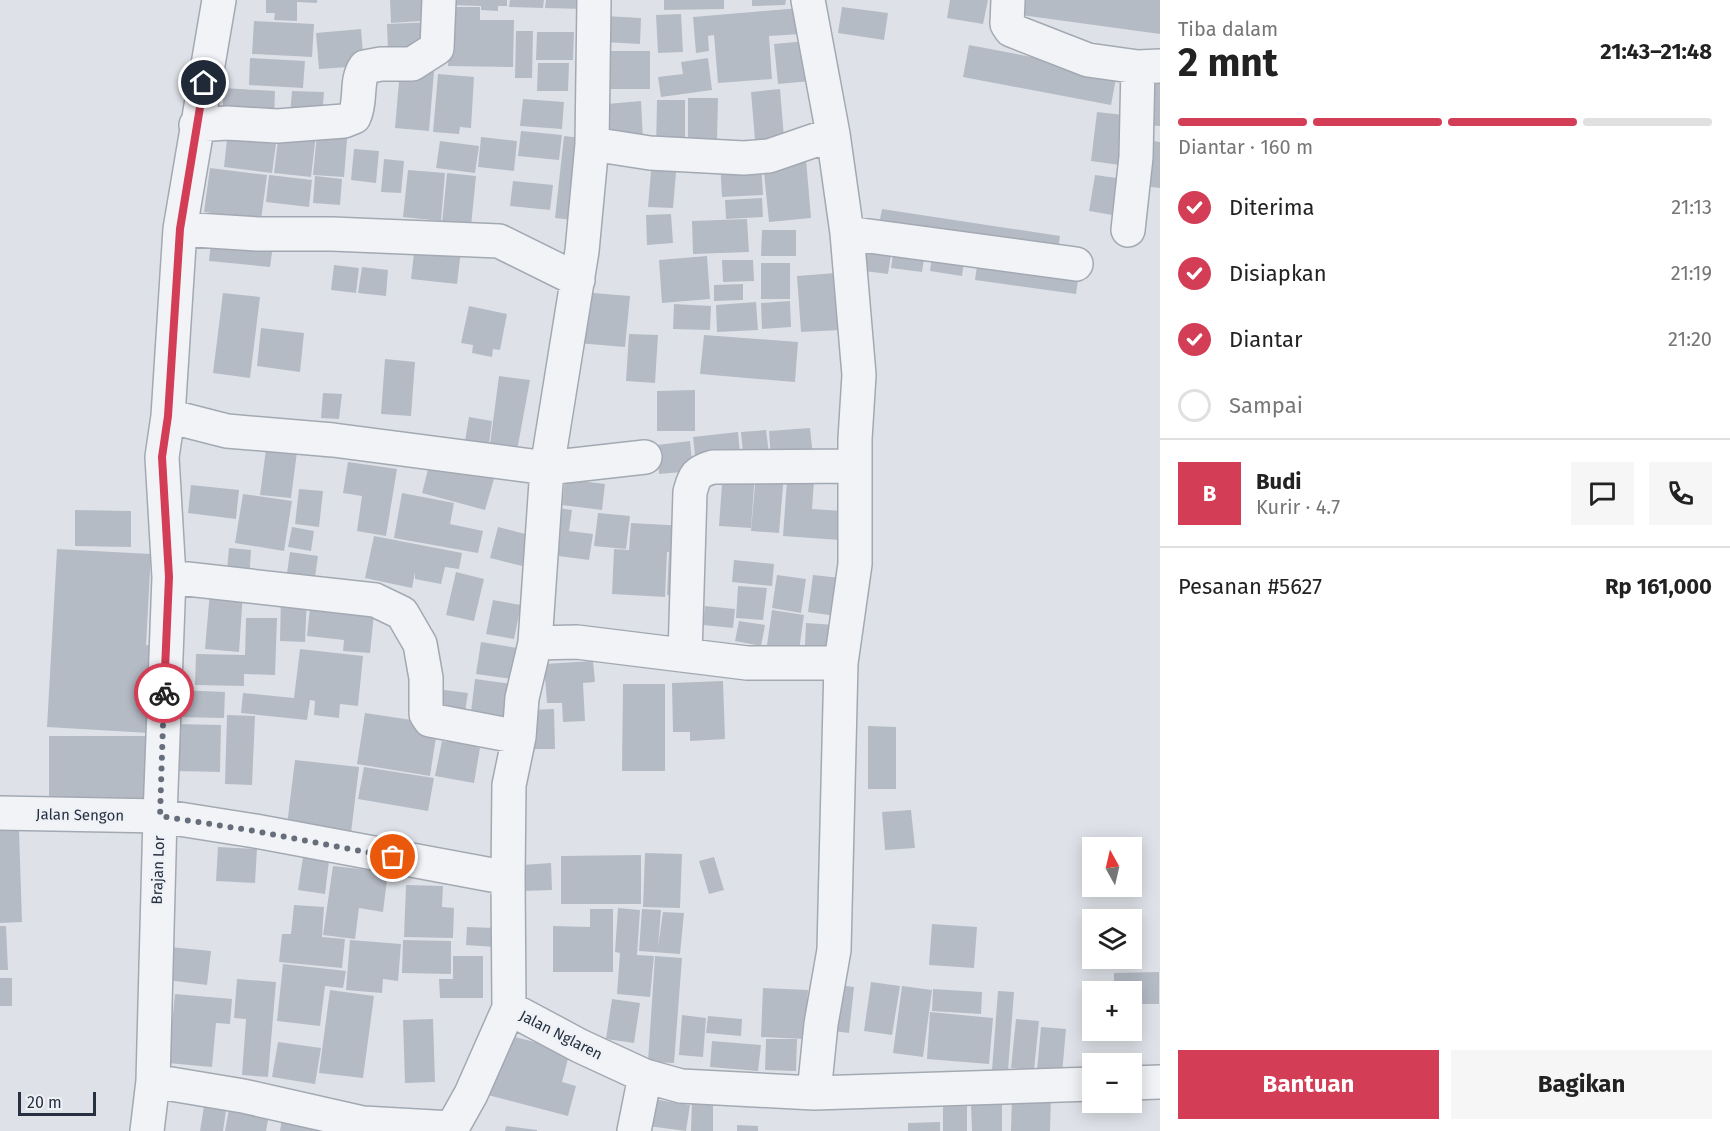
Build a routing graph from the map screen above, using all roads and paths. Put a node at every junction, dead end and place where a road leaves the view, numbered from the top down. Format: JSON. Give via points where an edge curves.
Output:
{"nodes":[{"id":1,"x":219,"y":0,"type":"edge"},
{"id":2,"x":439,"y":0,"type":"edge"},
{"id":3,"x":594,"y":0,"type":"edge"},
{"id":4,"x":808,"y":0,"type":"edge"},
{"id":5,"x":1008,"y":0,"type":"edge"},
{"id":6,"x":1149,"y":66,"type":"edge"},
{"id":7,"x":196,"y":125,"type":"junction"},
{"id":8,"x":833,"y":134,"type":"junction"},
{"id":9,"x":592,"y":144,"type":"junction"},
{"id":10,"x":180,"y":229,"type":"junction"},
{"id":11,"x":1128,"y":230,"type":"dead end"},
{"id":12,"x":847,"y":234,"type":"junction"},
{"id":13,"x":1076,"y":264,"type":"dead end"},
{"id":14,"x":578,"y":280,"type":"junction"},
{"id":15,"x":168,"y":416,"type":"junction"},
{"id":16,"x":645,"y":457,"type":"dead end"},
{"id":17,"x":855,"y":466,"type":"junction"},
{"id":18,"x":547,"y":468,"type":"junction"},
{"id":19,"x":169,"y":577,"type":"junction"},
{"id":20,"x":535,"y":642,"type":"junction"},
{"id":21,"x":685,"y":655,"type":"junction"},
{"id":22,"x":841,"y":663,"type":"junction"},
{"id":23,"x":519,"y":737,"type":"junction"},
{"id":24,"x":0,"y":813,"type":"edge"},
{"id":25,"x":160,"y":816,"type":"junction"},
{"id":26,"x":508,"y":878,"type":"junction"},
{"id":27,"x":509,"y":1008,"type":"junction"},
{"id":28,"x":645,"y":1076,"type":"junction"},
{"id":29,"x":153,"y":1081,"type":"junction"},
{"id":30,"x":1160,"y":1082,"type":"edge"},
{"id":31,"x":1142,"y":1083,"type":"edge"},
{"id":32,"x":1082,"y":1084,"type":"edge"},
{"id":33,"x":814,"y":1093,"type":"junction"},
{"id":34,"x":453,"y":1130,"type":"edge"},
{"id":35,"x":147,"y":1131,"type":"edge"},
{"id":36,"x":634,"y":1131,"type":"edge"}],
"edges":[{"from":1,"to":7,"type":"street","name":"Brajan Lor"},
{"from":2,"to":7,"type":"street","via":[[437,48],[412,64],[366,67],[360,74],[354,117],[277,126]]},
{"from":3,"to":9,"type":"street","name":"Jalan Nglaren"},
{"from":4,"to":8,"type":"street"},
{"from":5,"to":6,"type":"street","via":[[1007,24],[1011,30],[1088,60]]},
{"from":6,"to":11,"type":"street"},
{"from":7,"to":10,"type":"street","name":"Brajan Lor"},
{"from":8,"to":9,"type":"street","via":[[769,156],[744,158],[650,153]]},
{"from":8,"to":12,"type":"street"},
{"from":9,"to":14,"type":"street","name":"Jalan Nglaren"},
{"from":10,"to":14,"type":"street","via":[[499,241]]},
{"from":10,"to":15,"type":"street","name":"Brajan Lor"},
{"from":12,"to":13,"type":"street"},
{"from":12,"to":17,"type":"street","via":[[859,375]]},
{"from":14,"to":18,"type":"street","name":"Jalan Nglaren"},
{"from":15,"to":18,"type":"street","via":[[227,431],[333,440]]},
{"from":15,"to":19,"type":"street","name":"Brajan Lor","via":[[162,457]]},
{"from":16,"to":18,"type":"street"},
{"from":17,"to":21,"type":"street","via":[[713,467],[699,471],[690,492]]},
{"from":17,"to":22,"type":"street","via":[[855,564]]},
{"from":18,"to":20,"type":"street","name":"Jalan Nglaren"},
{"from":19,"to":23,"type":"street","via":[[375,600],[402,613],[420,644],[426,678],[426,714],[430,720]]},
{"from":19,"to":25,"type":"street","name":"Brajan Lor"},
{"from":20,"to":21,"type":"street","via":[[577,642]]},
{"from":20,"to":23,"type":"street","name":"Jalan Nglaren","via":[[522,698]]},
{"from":21,"to":22,"type":"street","via":[[747,663]]},
{"from":22,"to":33,"type":"street","via":[[834,950]]},
{"from":23,"to":26,"type":"street","name":"Jalan Nglaren","via":[[509,785]]},
{"from":24,"to":25,"type":"street","name":"Jalan Sengon"},
{"from":25,"to":26,"type":"street"},
{"from":25,"to":29,"type":"street","name":"Brajan Lor"},
{"from":26,"to":27,"type":"street","name":"Jalan Nglaren"},
{"from":27,"to":28,"type":"street","name":"Jalan Nglaren"},
{"from":27,"to":34,"type":"street"},
{"from":28,"to":33,"type":"street","name":"Jalan Nglaren","via":[[681,1086]]},
{"from":28,"to":36,"type":"street"},
{"from":29,"to":34,"type":"street","via":[[363,1123]]},
{"from":29,"to":35,"type":"street","name":"Brajan Lor"},
{"from":30,"to":31,"type":"street"},
{"from":32,"to":33,"type":"street","name":"Jalan Nglaren"}]}
